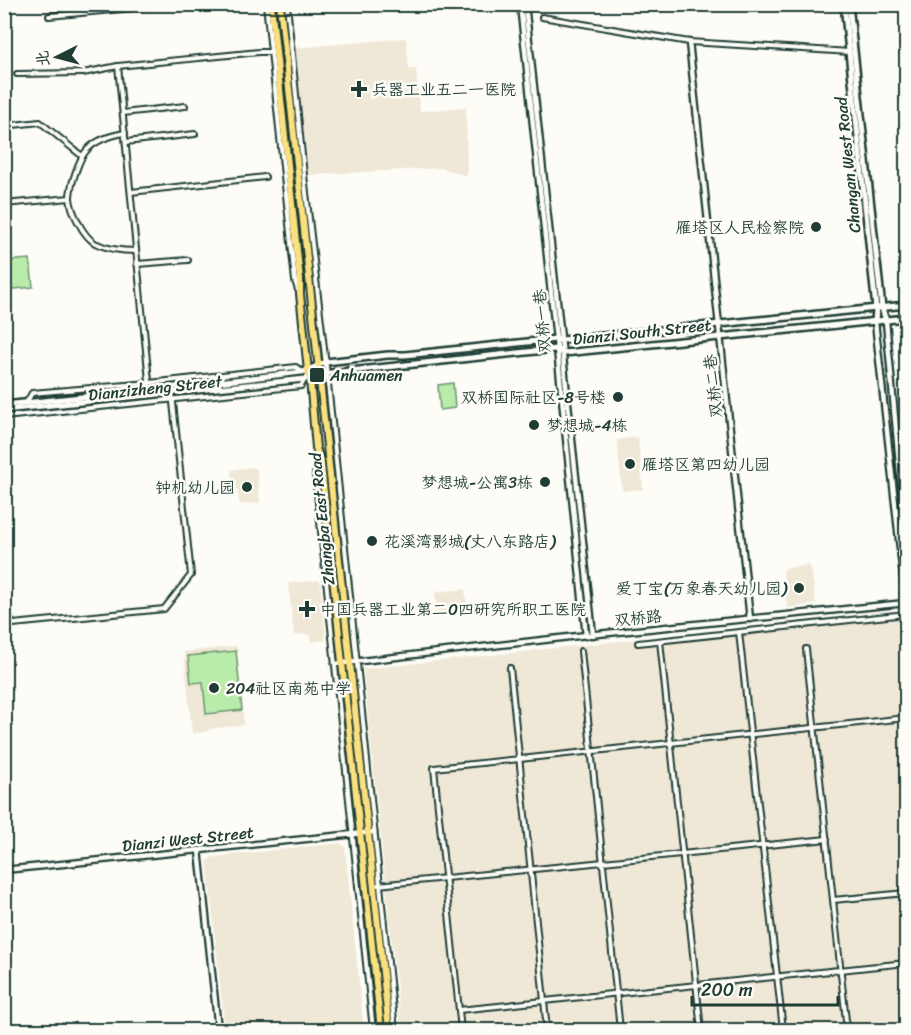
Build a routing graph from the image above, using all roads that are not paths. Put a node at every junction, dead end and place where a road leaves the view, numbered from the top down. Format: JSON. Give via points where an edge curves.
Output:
{"nodes":[{"id":1,"x":176,"y":4,"type":"edge"},
{"id":2,"x":266,"y":4,"type":"edge"},
{"id":3,"x":272,"y":4,"type":"edge"},
{"id":4,"x":280,"y":4,"type":"edge"},
{"id":5,"x":287,"y":4,"type":"edge"},
{"id":6,"x":520,"y":4,"type":"edge"},
{"id":7,"x":525,"y":4,"type":"edge"},
{"id":8,"x":844,"y":4,"type":"edge"},
{"id":9,"x":849,"y":4,"type":"edge"},
{"id":10,"x":49,"y":16,"type":"dead end"},
{"id":11,"x":542,"y":17,"type":"dead end"},
{"id":12,"x":689,"y":42,"type":"junction"},
{"id":13,"x":271,"y":52,"type":"junction"},
{"id":14,"x":852,"y":52,"type":"junction"},
{"id":15,"x":118,"y":66,"type":"junction"},
{"id":16,"x":17,"y":74,"type":"dead end"},
{"id":17,"x":185,"y":106,"type":"dead end"},
{"id":18,"x":123,"y":113,"type":"junction"},
{"id":19,"x":295,"y":118,"type":"junction"},
{"id":20,"x":4,"y":126,"type":"edge"},
{"id":21,"x":125,"y":133,"type":"junction"},
{"id":22,"x":195,"y":134,"type":"dead end"},
{"id":23,"x":126,"y":142,"type":"junction"},
{"id":24,"x":82,"y":156,"type":"junction"},
{"id":25,"x":265,"y":177,"type":"dead end"},
{"id":26,"x":131,"y":192,"type":"junction"},
{"id":27,"x":70,"y":198,"type":"junction"},
{"id":28,"x":4,"y":204,"type":"edge"},
{"id":29,"x":136,"y":251,"type":"junction"},
{"id":30,"x":188,"y":260,"type":"dead end"},
{"id":31,"x":137,"y":264,"type":"junction"},
{"id":32,"x":300,"y":294,"type":"junction"},
{"id":33,"x":906,"y":305,"type":"edge"},
{"id":34,"x":879,"y":308,"type":"junction"},
{"id":35,"x":906,"y":318,"type":"edge"},
{"id":36,"x":886,"y":321,"type":"junction"},
{"id":37,"x":875,"y":322,"type":"junction"},
{"id":38,"x":718,"y":325,"type":"junction"},
{"id":39,"x":720,"y":338,"type":"junction"},
{"id":40,"x":559,"y":340,"type":"junction"},
{"id":41,"x":556,"y":349,"type":"junction"},
{"id":42,"x":564,"y":354,"type":"junction"},
{"id":43,"x":326,"y":362,"type":"junction"},
{"id":44,"x":318,"y":364,"type":"junction"},
{"id":45,"x":305,"y":371,"type":"junction"},
{"id":46,"x":324,"y":374,"type":"junction"},
{"id":47,"x":307,"y":379,"type":"junction"},
{"id":48,"x":149,"y":383,"type":"junction"},
{"id":49,"x":151,"y":393,"type":"junction"},
{"id":50,"x":173,"y":396,"type":"junction"},
{"id":51,"x":26,"y":403,"type":"junction"},
{"id":52,"x":4,"y":405,"type":"edge"},
{"id":53,"x":4,"y":410,"type":"edge"},
{"id":54,"x":4,"y":417,"type":"edge"},
{"id":55,"x":906,"y":538,"type":"edge"},
{"id":56,"x":906,"y":603,"type":"edge"},
{"id":57,"x":4,"y":611,"type":"edge"},
{"id":58,"x":906,"y":614,"type":"edge"},
{"id":59,"x":750,"y":619,"type":"junction"},
{"id":60,"x":740,"y":632,"type":"junction"},
{"id":61,"x":593,"y":635,"type":"junction"},
{"id":62,"x":586,"y":636,"type":"junction"},
{"id":63,"x":660,"y":641,"type":"junction"},
{"id":64,"x":638,"y":643,"type":"dead end"},
{"id":65,"x":806,"y":649,"type":"dead end"},
{"id":66,"x":581,"y":651,"type":"dead end"},
{"id":67,"x":353,"y":661,"type":"junction"},
{"id":68,"x":339,"y":663,"type":"junction"},
{"id":69,"x":510,"y":668,"type":"dead end"},
{"id":70,"x":906,"y":718,"type":"edge"},
{"id":71,"x":814,"y":727,"type":"junction"},
{"id":72,"x":751,"y":734,"type":"junction"},
{"id":73,"x":670,"y":742,"type":"junction"},
{"id":74,"x":590,"y":752,"type":"junction"},
{"id":75,"x":519,"y":759,"type":"junction"},
{"id":76,"x":371,"y":832,"type":"junction"},
{"id":77,"x":356,"y":834,"type":"junction"},
{"id":78,"x":827,"y":839,"type":"junction"},
{"id":79,"x":763,"y":844,"type":"junction"},
{"id":80,"x":200,"y":850,"type":"junction"},
{"id":81,"x":682,"y":853,"type":"junction"},
{"id":82,"x":602,"y":861,"type":"junction"},
{"id":83,"x":531,"y":869,"type":"junction"},
{"id":84,"x":4,"y":870,"type":"edge"},
{"id":85,"x":445,"y":878,"type":"junction"},
{"id":86,"x":377,"y":885,"type":"junction"},
{"id":87,"x":906,"y":893,"type":"edge"},
{"id":88,"x":833,"y":900,"type":"junction"},
{"id":89,"x":906,"y":963,"type":"edge"},
{"id":90,"x":841,"y":970,"type":"junction"},
{"id":91,"x":778,"y":977,"type":"junction"},
{"id":92,"x":696,"y":985,"type":"junction"},
{"id":93,"x":617,"y":994,"type":"junction"},
{"id":94,"x":544,"y":1001,"type":"junction"},
{"id":95,"x":459,"y":1010,"type":"junction"},
{"id":96,"x":218,"y":1030,"type":"edge"},
{"id":97,"x":373,"y":1030,"type":"edge"},
{"id":98,"x":381,"y":1030,"type":"edge"},
{"id":99,"x":389,"y":1030,"type":"edge"},
{"id":100,"x":395,"y":1030,"type":"edge"},
{"id":101,"x":461,"y":1030,"type":"edge"},
{"id":102,"x":548,"y":1030,"type":"edge"},
{"id":103,"x":620,"y":1030,"type":"edge"},
{"id":104,"x":701,"y":1030,"type":"edge"},
{"id":105,"x":783,"y":1030,"type":"edge"},
{"id":106,"x":847,"y":1030,"type":"edge"}],
"edges":[{"from":1,"to":10,"type":"street"},
{"from":2,"to":13,"type":"street","name":"Zhangba East Road"},
{"from":3,"to":32,"type":"main road","name":"Zhangba East Road"},
{"from":4,"to":19,"type":"main road","name":"Zhangba East Road"},
{"from":5,"to":19,"type":"street","name":"Zhangba East Road"},
{"from":6,"to":40,"type":"street","name":"双桥一巷"},
{"from":7,"to":40,"type":"street","name":"双桥一巷"},
{"from":8,"to":14,"type":"main road","name":"Changan West Road"},
{"from":9,"to":14,"type":"main road","name":"Changan West Road"},
{"from":11,"to":12,"type":"street"},
{"from":12,"to":14,"type":"street"},
{"from":12,"to":38,"type":"street","name":"双桥二巷"},
{"from":13,"to":15,"type":"street"},
{"from":13,"to":32,"type":"street","name":"Zhangba East Road","via":[[295,281]]},
{"from":14,"to":34,"type":"main road","name":"Changan West Road"},
{"from":15,"to":16,"type":"street","via":[[83,73]]},
{"from":15,"to":18,"type":"street"},
{"from":17,"to":18,"type":"street"},
{"from":18,"to":21,"type":"street"},
{"from":19,"to":43,"type":"street","name":"Zhangba East Road"},
{"from":19,"to":44,"type":"main road","name":"Zhangba East Road"},
{"from":20,"to":24,"type":"street","via":[[40,122]]},
{"from":21,"to":23,"type":"street"},
{"from":21,"to":24,"type":"street","via":[[110,136],[88,148]]},
{"from":22,"to":23,"type":"street"},
{"from":23,"to":26,"type":"street"},
{"from":24,"to":27,"type":"street"},
{"from":25,"to":26,"type":"street"},
{"from":26,"to":29,"type":"street"},
{"from":27,"to":28,"type":"street"},
{"from":27,"to":29,"type":"street","via":[[86,236],[124,251]]},
{"from":29,"to":31,"type":"street"},
{"from":30,"to":31,"type":"street"},
{"from":31,"to":48,"type":"street"},
{"from":32,"to":45,"type":"main road","name":"Zhangba East Road"},
{"from":33,"to":34,"type":"main road","name":"Dianzi South Street"},
{"from":34,"to":36,"type":"main road","name":"Changan West Road"},
{"from":34,"to":37,"type":"main road","name":"Changan West Road"},
{"from":34,"to":38,"type":"main road","name":"Dianzi South Street"},
{"from":35,"to":36,"type":"main road","name":"Dianzi South Street"},
{"from":36,"to":37,"type":"main road","name":"Dianzi South Street"},
{"from":36,"to":55,"type":"street"},
{"from":37,"to":39,"type":"main road","name":"Dianzi South Street"},
{"from":37,"to":56,"type":"street"},
{"from":38,"to":39,"type":"street","name":"双桥二巷"},
{"from":38,"to":40,"type":"main road","name":"Dianzi South Street"},
{"from":39,"to":42,"type":"main road","name":"Dianzi South Street"},
{"from":39,"to":59,"type":"street","name":"双桥二巷"},
{"from":40,"to":41,"type":"street","name":"双桥一巷"},
{"from":40,"to":42,"type":"street","name":"双桥一巷"},
{"from":40,"to":43,"type":"main road","name":"Dianzi South Street"},
{"from":41,"to":42,"type":"main road","name":"Dianzi South Street"},
{"from":41,"to":46,"type":"main road","name":"Dianzi South Street"},
{"from":41,"to":62,"type":"street","name":"双桥一巷"},
{"from":42,"to":61,"type":"street","name":"双桥一巷"},
{"from":43,"to":44,"type":"main road","name":"Dianzi South Street"},
{"from":43,"to":46,"type":"street","name":"Zhangba East Road"},
{"from":44,"to":45,"type":"main road","name":"Dianzizheng Street"},
{"from":44,"to":46,"type":"main road","name":"Zhangba East Road"},
{"from":45,"to":47,"type":"main road","name":"Zhangba East Road"},
{"from":45,"to":48,"type":"street","name":"Dianzizheng Street","via":[[296,367]]},
{"from":45,"to":49,"type":"main road","name":"Dianzizheng Street"},
{"from":46,"to":47,"type":"main road","name":"Dianzi South Street"},
{"from":46,"to":67,"type":"main road","name":"Zhangba East Road"},
{"from":47,"to":50,"type":"main road","name":"Dianzizheng Street"},
{"from":47,"to":68,"type":"main road","name":"Zhangba East Road","via":[[321,464],[322,510]]},
{"from":48,"to":49,"type":"street"},
{"from":48,"to":51,"type":"street","name":"Dianzizheng Street","via":[[32,393]]},
{"from":49,"to":50,"type":"main road","name":"Dianzizheng Street"},
{"from":49,"to":51,"type":"main road","name":"Dianzizheng Street"},
{"from":49,"to":53,"type":"main road","name":"Dianzizheng Street"},
{"from":50,"to":54,"type":"street","name":"Dianzizheng Street"},
{"from":50,"to":57,"type":"street","via":[[191,575],[164,609],[13,624]]},
{"from":51,"to":52,"type":"main road","name":"Dianzizheng Street"},
{"from":56,"to":59,"type":"street","name":"双桥路"},
{"from":58,"to":60,"type":"street"},
{"from":59,"to":61,"type":"street","name":"双桥路"},
{"from":60,"to":63,"type":"street"},
{"from":60,"to":72,"type":"street"},
{"from":61,"to":62,"type":"street","name":"双桥路"},
{"from":62,"to":67,"type":"street","name":"双桥路"},
{"from":63,"to":64,"type":"street"},
{"from":63,"to":73,"type":"street"},
{"from":65,"to":71,"type":"street"},
{"from":66,"to":74,"type":"street"},
{"from":67,"to":68,"type":"street","name":"双桥路"},
{"from":67,"to":76,"type":"main road","name":"Zhangba East Road"},
{"from":68,"to":77,"type":"main road","name":"Zhangba East Road"},
{"from":69,"to":75,"type":"street"},
{"from":70,"to":71,"type":"street"},
{"from":71,"to":72,"type":"street"},
{"from":71,"to":78,"type":"street"},
{"from":72,"to":73,"type":"street"},
{"from":72,"to":79,"type":"street"},
{"from":73,"to":74,"type":"street"},
{"from":73,"to":81,"type":"street"},
{"from":74,"to":75,"type":"street"},
{"from":74,"to":82,"type":"street"},
{"from":75,"to":83,"type":"street"},
{"from":75,"to":85,"type":"street","via":[[434,768]]},
{"from":76,"to":77,"type":"street","name":"Dianzi West Street"},
{"from":76,"to":86,"type":"main road","name":"Zhangba East Road"},
{"from":77,"to":80,"type":"street","name":"Dianzi West Street"},
{"from":77,"to":97,"type":"street","name":"Zhangba East Road"},
{"from":77,"to":98,"type":"main road","name":"Zhangba East Road"},
{"from":78,"to":79,"type":"street"},
{"from":78,"to":88,"type":"street"},
{"from":79,"to":81,"type":"street"},
{"from":79,"to":91,"type":"street"},
{"from":80,"to":84,"type":"street","name":"Dianzi West Street"},
{"from":80,"to":96,"type":"street"},
{"from":81,"to":82,"type":"street"},
{"from":81,"to":92,"type":"street"},
{"from":82,"to":83,"type":"street"},
{"from":82,"to":93,"type":"street"},
{"from":83,"to":85,"type":"street"},
{"from":83,"to":94,"type":"street"},
{"from":85,"to":86,"type":"street"},
{"from":85,"to":95,"type":"street"},
{"from":86,"to":99,"type":"main road","name":"Zhangba East Road"},
{"from":86,"to":100,"type":"street","name":"Zhangba East Road"},
{"from":87,"to":88,"type":"street"},
{"from":88,"to":90,"type":"street"},
{"from":89,"to":90,"type":"street"},
{"from":90,"to":91,"type":"street"},
{"from":90,"to":106,"type":"street"},
{"from":91,"to":92,"type":"street"},
{"from":91,"to":105,"type":"street"},
{"from":92,"to":93,"type":"street"},
{"from":92,"to":104,"type":"street"},
{"from":93,"to":94,"type":"street"},
{"from":93,"to":103,"type":"street"},
{"from":94,"to":95,"type":"street"},
{"from":94,"to":102,"type":"street"},
{"from":95,"to":101,"type":"street"}]}
